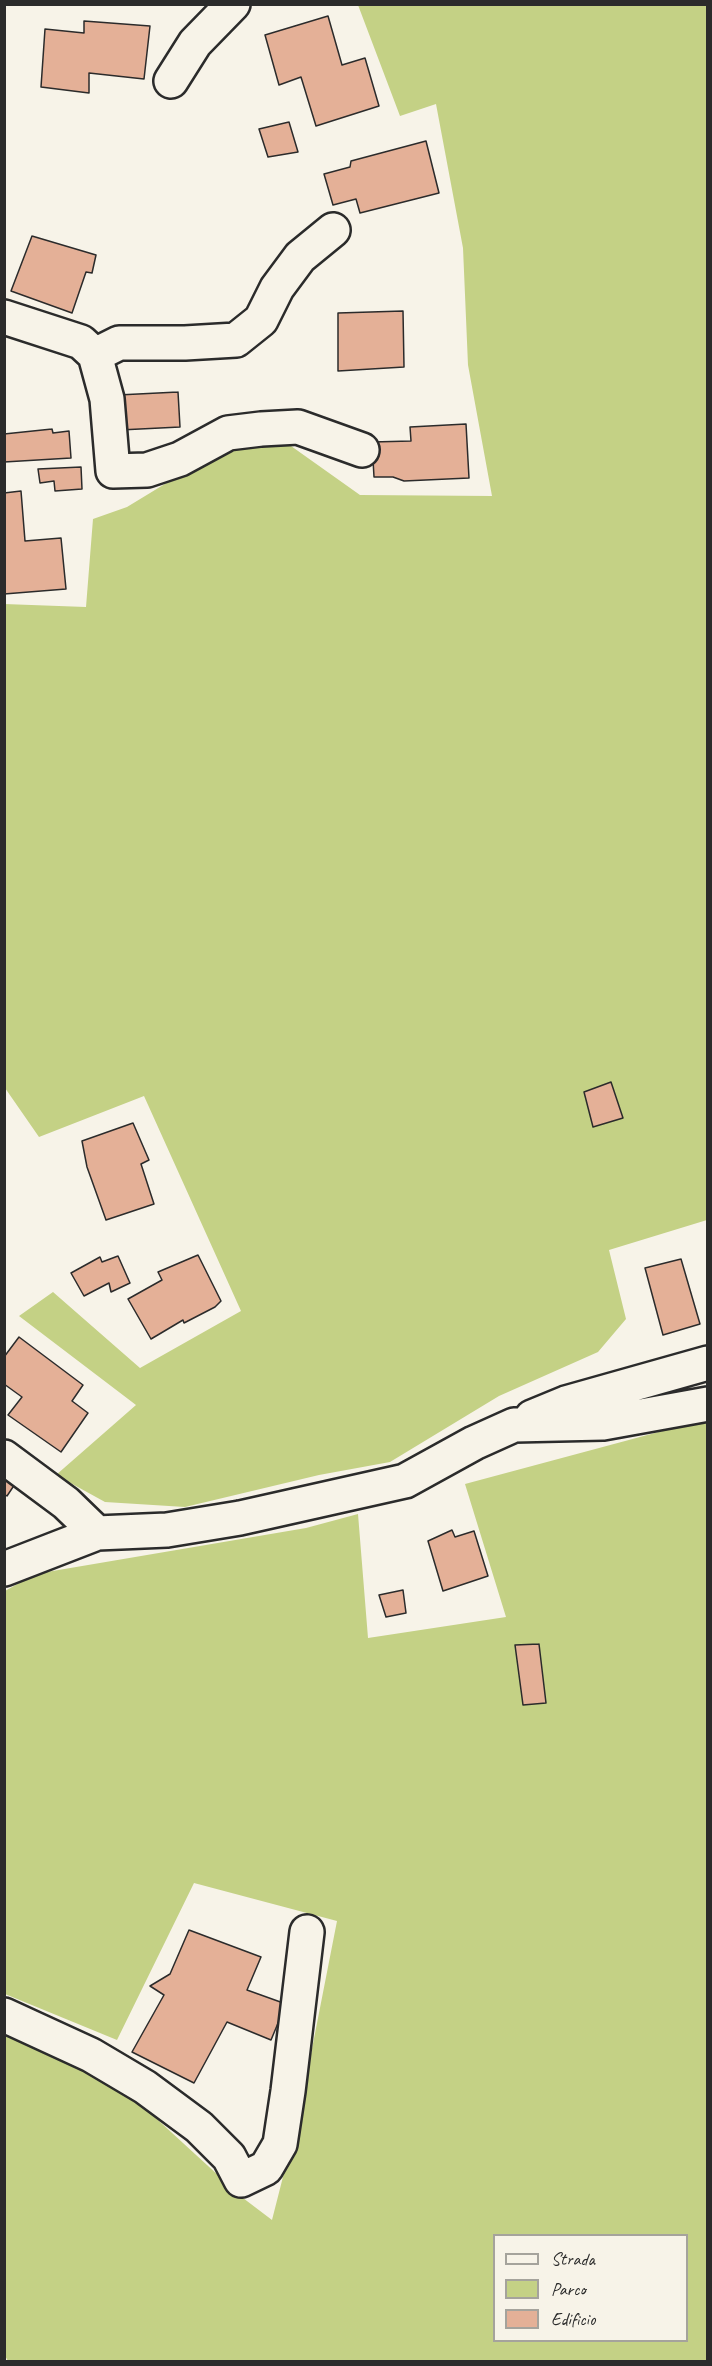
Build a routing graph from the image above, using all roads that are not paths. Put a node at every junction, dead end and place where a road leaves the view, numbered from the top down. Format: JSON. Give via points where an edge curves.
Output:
{"nodes":[{"id":1,"x":233,"y":4,"type":"edge"},
{"id":2,"x":171,"y":81,"type":"dead end"},
{"id":3,"x":333,"y":230,"type":"dead end"},
{"id":4,"x":4,"y":317,"type":"edge"},
{"id":5,"x":95,"y":355,"type":"junction"},
{"id":6,"x":362,"y":450,"type":"dead end"},
{"id":7,"x":708,"y":1363,"type":"edge"},
{"id":8,"x":708,"y":1404,"type":"edge"},
{"id":9,"x":514,"y":1425,"type":"junction"},
{"id":10,"x":4,"y":1457,"type":"edge"},
{"id":11,"x":97,"y":1533,"type":"junction"},
{"id":12,"x":4,"y":1569,"type":"edge"},
{"id":13,"x":307,"y":1932,"type":"dead end"},
{"id":14,"x":4,"y":2015,"type":"edge"}],
"edges":[{"from":1,"to":2,"type":"street","via":[[195,43]]},
{"from":3,"to":5,"type":"street","via":[[300,257],[277,288],[261,320],[236,340],[119,343]]},
{"from":4,"to":5,"type":"street","via":[[81,342]]},
{"from":5,"to":6,"type":"street","via":[[106,399],[113,471],[147,470],[180,459],[228,433],[261,429],[298,427]]},
{"from":7,"to":9,"type":"street","via":[[566,1403]]},
{"from":8,"to":9,"type":"street","via":[[603,1423]]},
{"from":9,"to":11,"type":"street","via":[[405,1481],[240,1518],[167,1530]]},
{"from":10,"to":11,"type":"street","via":[[66,1503]]},
{"from":11,"to":12,"type":"street"},
{"from":13,"to":14,"type":"street","via":[[280,2144],[266,2168],[241,2180],[229,2157],[199,2127],[145,2087],[92,2055]]}]}
